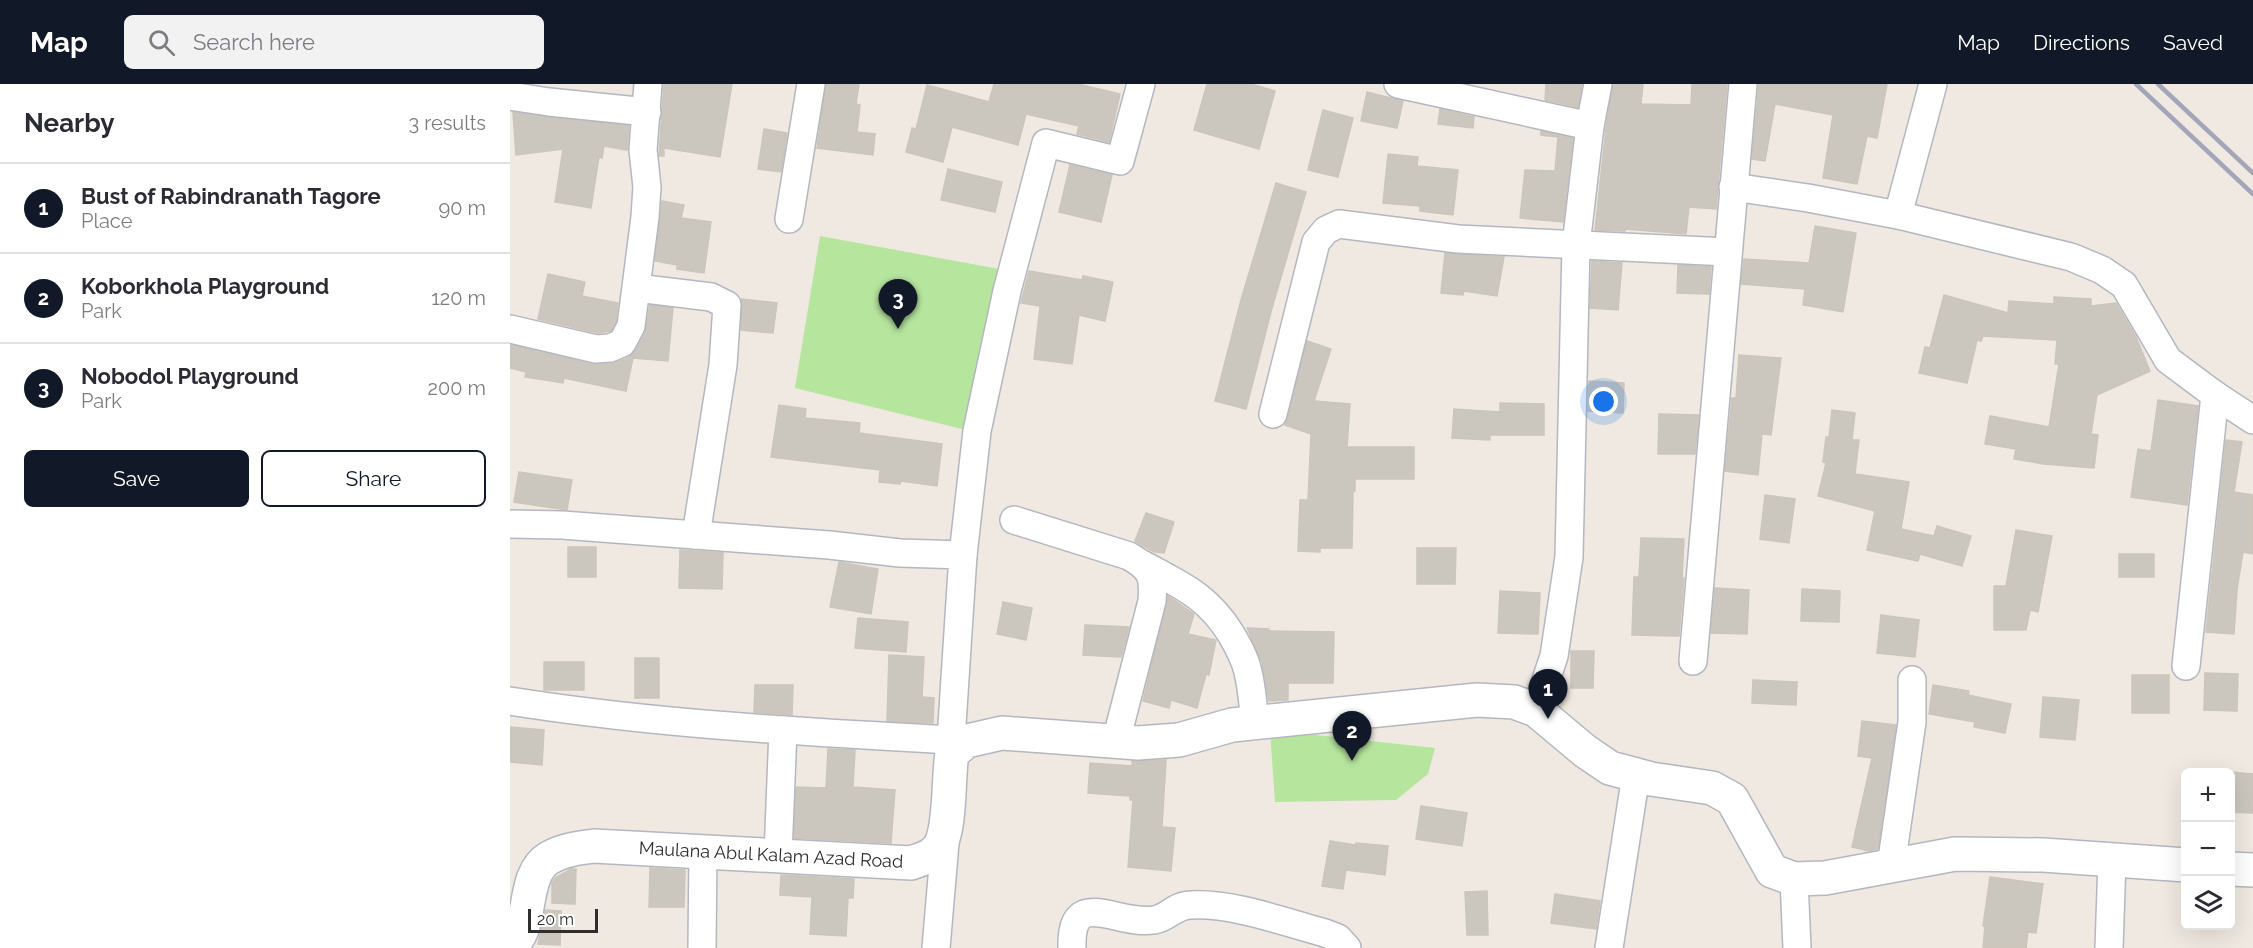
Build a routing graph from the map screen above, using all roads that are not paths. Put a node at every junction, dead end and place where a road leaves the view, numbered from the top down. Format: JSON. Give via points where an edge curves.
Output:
{"nodes":[{"id":1,"x":648,"y":84,"type":"edge"},
{"id":2,"x":812,"y":84,"type":"edge"},
{"id":3,"x":1141,"y":84,"type":"edge"},
{"id":4,"x":1398,"y":84,"type":"edge"},
{"id":5,"x":1598,"y":84,"type":"edge"},
{"id":6,"x":1743,"y":84,"type":"edge"},
{"id":7,"x":1933,"y":84,"type":"edge"},
{"id":8,"x":510,"y":96,"type":"edge"},
{"id":9,"x":647,"y":112,"type":"junction"},
{"id":10,"x":1590,"y":126,"type":"junction"},
{"id":11,"x":1733,"y":187,"type":"junction"},
{"id":12,"x":1898,"y":215,"type":"junction"},
{"id":13,"x":789,"y":219,"type":"dead end"},
{"id":14,"x":1576,"y":245,"type":"junction"},
{"id":15,"x":1728,"y":252,"type":"junction"},
{"id":16,"x":637,"y":288,"type":"junction"},
{"id":17,"x":510,"y":329,"type":"edge"},
{"id":18,"x":2215,"y":395,"type":"junction"},
{"id":19,"x":1273,"y":414,"type":"dead end"},
{"id":20,"x":2253,"y":420,"type":"edge"},
{"id":21,"x":1014,"y":520,"type":"dead end"},
{"id":22,"x":510,"y":524,"type":"edge"},
{"id":23,"x":696,"y":535,"type":"junction"},
{"id":24,"x":963,"y":555,"type":"junction"},
{"id":25,"x":1142,"y":564,"type":"junction"},
{"id":26,"x":1693,"y":661,"type":"dead end"},
{"id":27,"x":2186,"y":666,"type":"dead end"},
{"id":28,"x":1912,"y":680,"type":"dead end"},
{"id":29,"x":510,"y":701,"type":"edge"},
{"id":30,"x":1536,"y":710,"type":"junction"},
{"id":31,"x":1255,"y":722,"type":"junction"},
{"id":32,"x":783,"y":730,"type":"junction"},
{"id":33,"x":1116,"y":741,"type":"junction"},
{"id":34,"x":952,"y":747,"type":"junction"},
{"id":35,"x":1636,"y":776,"type":"junction"},
{"id":36,"x":946,"y":824,"type":"junction"},
{"id":37,"x":703,"y":851,"type":"junction"},
{"id":38,"x":778,"y":855,"type":"junction"},
{"id":39,"x":2112,"y":860,"type":"junction"},
{"id":40,"x":1891,"y":866,"type":"junction"},
{"id":41,"x":2181,"y":866,"type":"edge"},
{"id":42,"x":2235,"y":869,"type":"edge"},
{"id":43,"x":2253,"y":870,"type":"edge"},
{"id":44,"x":1794,"y":879,"type":"junction"},
{"id":45,"x":521,"y":940,"type":"edge"},
{"id":46,"x":702,"y":948,"type":"edge"},
{"id":47,"x":936,"y":948,"type":"edge"},
{"id":48,"x":1072,"y":948,"type":"edge"},
{"id":49,"x":1347,"y":948,"type":"edge"},
{"id":50,"x":1609,"y":948,"type":"edge"},
{"id":51,"x":1797,"y":948,"type":"edge"},
{"id":52,"x":2109,"y":948,"type":"edge"}],
"edges":[{"from":1,"to":9,"type":"street"},
{"from":2,"to":13,"type":"street"},
{"from":3,"to":24,"type":"street","via":[[1120,161],[1046,143],[1007,291],[977,431]]},
{"from":4,"to":10,"type":"street"},
{"from":5,"to":10,"type":"street"},
{"from":6,"to":11,"type":"street"},
{"from":7,"to":12,"type":"street"},
{"from":8,"to":9,"type":"street"},
{"from":9,"to":16,"type":"street","via":[[643,150],[647,187]]},
{"from":10,"to":14,"type":"street"},
{"from":11,"to":12,"type":"street"},
{"from":11,"to":15,"type":"street"},
{"from":12,"to":18,"type":"street","via":[[2071,257],[2102,270],[2124,285],[2168,360]]},
{"from":14,"to":15,"type":"street"},
{"from":14,"to":19,"type":"street","via":[[1458,239],[1338,224],[1326,230],[1316,242],[1311,258]]},
{"from":14,"to":30,"type":"street","via":[[1569,557],[1554,656]]},
{"from":15,"to":26,"type":"street"},
{"from":16,"to":17,"type":"street","via":[[631,326],[622,343],[610,348]]},
{"from":16,"to":23,"type":"street","via":[[711,297],[727,305],[723,365]]},
{"from":18,"to":20,"type":"street"},
{"from":18,"to":27,"type":"street"},
{"from":21,"to":25,"type":"street","via":[[1129,556]]},
{"from":22,"to":23,"type":"street"},
{"from":23,"to":24,"type":"street"},
{"from":24,"to":34,"type":"street"},
{"from":25,"to":31,"type":"street","via":[[1190,590],[1224,622],[1248,671]]},
{"from":25,"to":33,"type":"street","via":[[1150,572],[1152,602]]},
{"from":28,"to":40,"type":"street","via":[[1911,722]]},
{"from":29,"to":32,"type":"street"},
{"from":30,"to":31,"type":"street","via":[[1514,702],[1477,699]]},
{"from":30,"to":35,"type":"street","via":[[1585,751],[1611,768]]},
{"from":31,"to":33,"type":"street","via":[[1179,740]]},
{"from":32,"to":34,"type":"street"},
{"from":32,"to":38,"type":"street"},
{"from":33,"to":34,"type":"street","via":[[1002,733]]},
{"from":34,"to":36,"type":"street","name":"Maulana Abul Kalam Azad Road"},
{"from":35,"to":44,"type":"street","via":[[1712,788],[1732,800],[1772,871]]},
{"from":35,"to":50,"type":"street"},
{"from":36,"to":38,"type":"street","name":"Maulana Abul Kalam Azad Road","via":[[940,846],[930,856],[911,863]]},
{"from":36,"to":47,"type":"street"},
{"from":37,"to":38,"type":"street","name":"Maulana Abul Kalam Azad Road"},
{"from":37,"to":45,"type":"street","name":"Maulana Abul Kalam Azad Road","via":[[594,846],[564,850],[546,859],[535,874]]},
{"from":37,"to":46,"type":"street"},
{"from":39,"to":40,"type":"street","via":[[1955,854]]},
{"from":39,"to":41,"type":"street"},
{"from":39,"to":52,"type":"street"},
{"from":40,"to":44,"type":"street","via":[[1825,878]]},
{"from":42,"to":43,"type":"street"},
{"from":44,"to":51,"type":"street"},
{"from":48,"to":49,"type":"street","via":[[1073,923],[1079,915],[1153,920],[1167,916],[1176,907],[1190,905],[1237,910],[1325,933],[1338,938]]}]}
